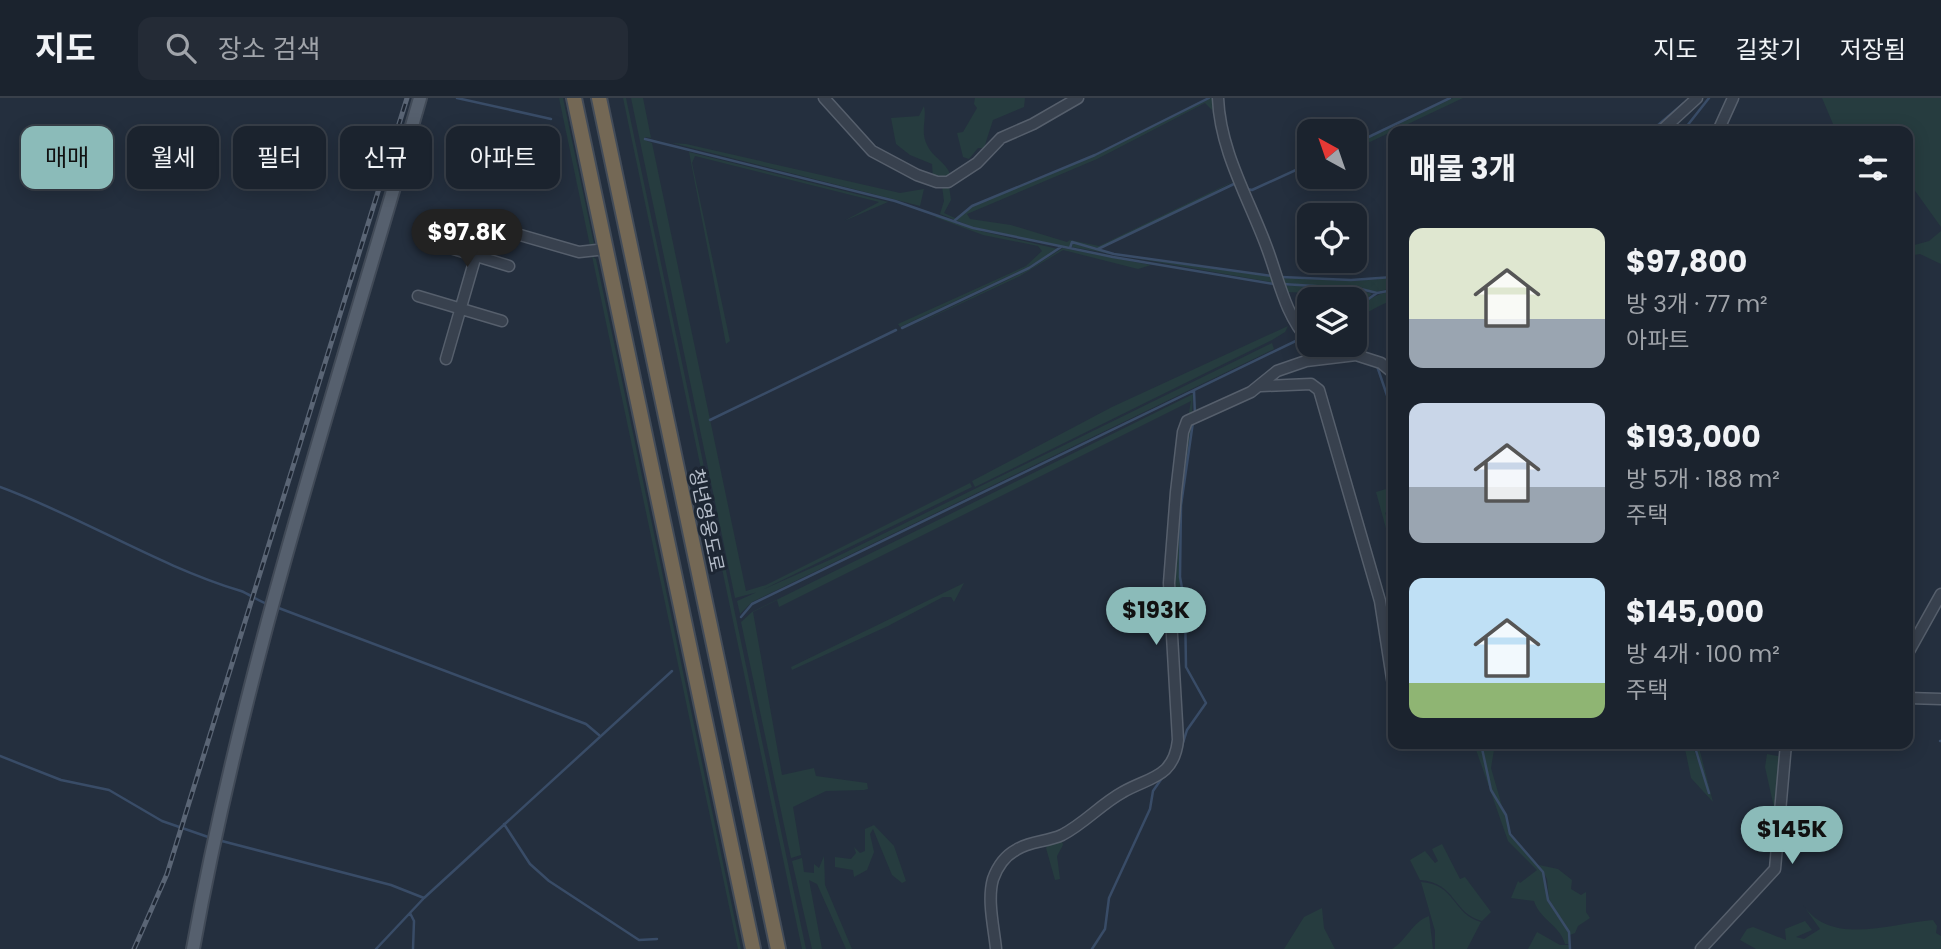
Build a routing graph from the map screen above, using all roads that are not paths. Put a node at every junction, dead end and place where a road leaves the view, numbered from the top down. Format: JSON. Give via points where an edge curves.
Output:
{"nodes":[{"id":1,"x":420,"y":98,"type":"edge"},
{"id":2,"x":574,"y":98,"type":"edge"},
{"id":3,"x":599,"y":98,"type":"edge"},
{"id":4,"x":824,"y":98,"type":"edge"},
{"id":5,"x":1078,"y":98,"type":"edge"},
{"id":6,"x":1218,"y":98,"type":"edge"},
{"id":7,"x":1697,"y":98,"type":"edge"},
{"id":8,"x":1733,"y":98,"type":"edge"},
{"id":9,"x":1666,"y":126,"type":"edge"},
{"id":10,"x":1720,"y":126,"type":"edge"},
{"id":11,"x":458,"y":217,"type":"dead end"},
{"id":12,"x":485,"y":224,"type":"junction"},
{"id":13,"x":434,"y":243,"type":"dead end"},
{"id":14,"x":606,"y":248,"type":"junction"},
{"id":15,"x":476,"y":256,"type":"junction"},
{"id":16,"x":509,"y":266,"type":"dead end"},
{"id":17,"x":418,"y":296,"type":"dead end"},
{"id":18,"x":460,"y":309,"type":"junction"},
{"id":19,"x":502,"y":321,"type":"dead end"},
{"id":20,"x":1297,"y":325,"type":"edge"},
{"id":21,"x":1328,"y":357,"type":"edge"},
{"id":22,"x":1367,"y":357,"type":"edge"},
{"id":23,"x":446,"y":359,"type":"dead end"},
{"id":24,"x":1388,"y":370,"type":"edge"},
{"id":25,"x":1261,"y":386,"type":"junction"},
{"id":26,"x":1941,"y":594,"type":"edge"},
{"id":27,"x":1913,"y":644,"type":"edge"},
{"id":28,"x":1388,"y":653,"type":"edge"},
{"id":29,"x":1913,"y":698,"type":"edge"},
{"id":30,"x":1941,"y":699,"type":"edge"},
{"id":31,"x":1786,"y":749,"type":"edge"},
{"id":32,"x":193,"y":949,"type":"edge"},
{"id":33,"x":753,"y":949,"type":"edge"},
{"id":34,"x":778,"y":949,"type":"edge"},
{"id":35,"x":996,"y":949,"type":"edge"},
{"id":36,"x":1701,"y":949,"type":"edge"}],
"edges":[{"from":1,"to":32,"type":"main road","via":[[253,668],[213,837]]},
{"from":2,"to":14,"type":"highway"},
{"from":3,"to":34,"type":"highway","name":"청년영웅도로"},
{"from":4,"to":5,"type":"street","via":[[872,150],[937,182],[948,182],[977,163],[1000,138]]},
{"from":6,"to":20,"type":"street","via":[[1219,124]]},
{"from":7,"to":9,"type":"street"},
{"from":8,"to":10,"type":"street"},
{"from":11,"to":12,"type":"street"},
{"from":12,"to":14,"type":"street","via":[[579,252]]},
{"from":12,"to":15,"type":"street"},
{"from":13,"to":15,"type":"street"},
{"from":14,"to":33,"type":"highway"},
{"from":15,"to":16,"type":"street"},
{"from":15,"to":18,"type":"street"},
{"from":17,"to":18,"type":"street"},
{"from":18,"to":19,"type":"street"},
{"from":18,"to":23,"type":"street"},
{"from":21,"to":25,"type":"street","via":[[1289,366]]},
{"from":22,"to":24,"type":"street"},
{"from":25,"to":28,"type":"street","via":[[1311,384],[1320,390],[1380,601]]},
{"from":25,"to":35,"type":"street","via":[[1187,421],[1183,432],[1169,583],[1175,752],[1150,782],[1127,790],[1083,824],[1018,848],[1006,858],[993,878]]},
{"from":26,"to":27,"type":"street"},
{"from":29,"to":30,"type":"street"},
{"from":31,"to":36,"type":"street","via":[[1775,869]]}]}
